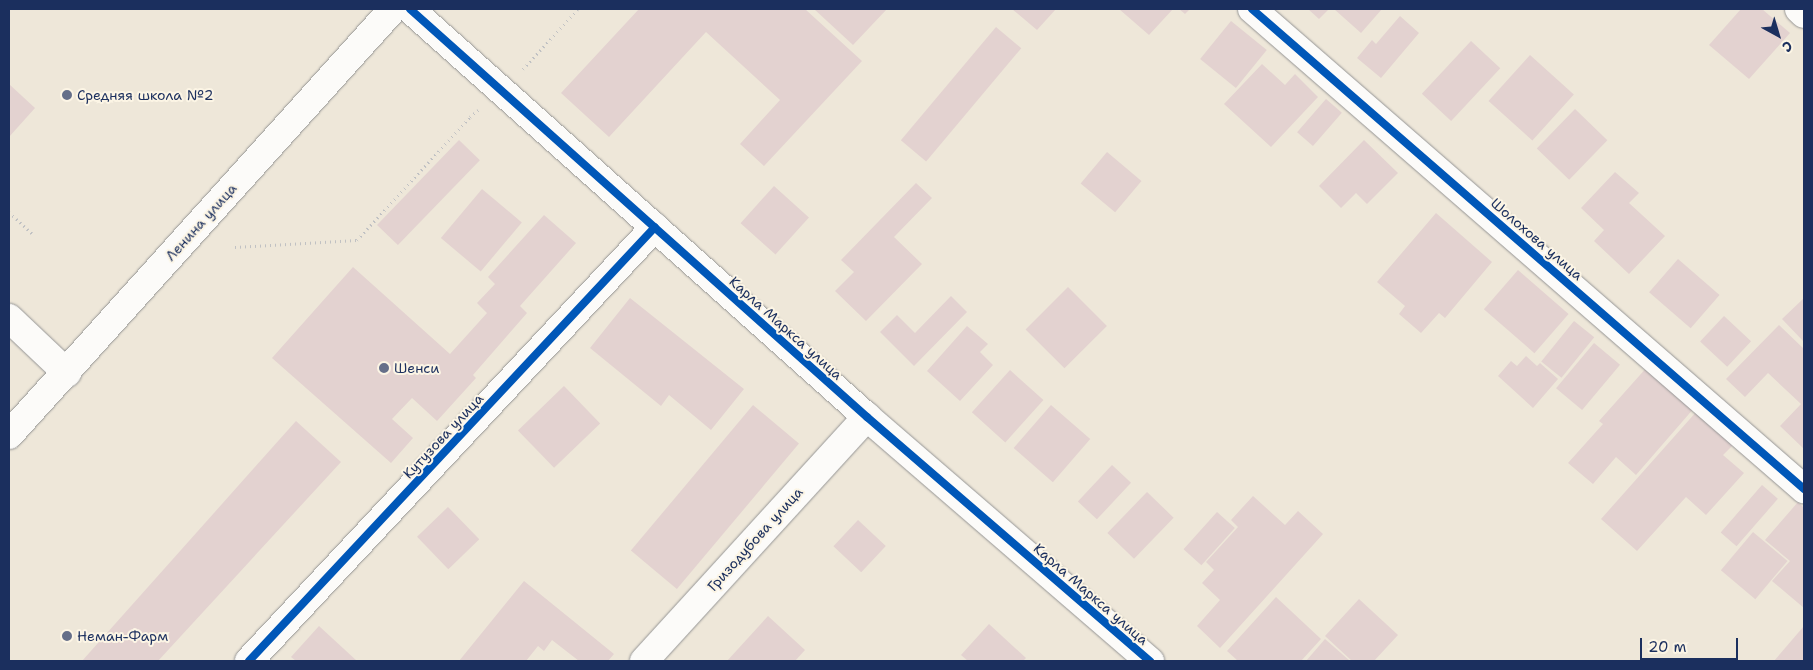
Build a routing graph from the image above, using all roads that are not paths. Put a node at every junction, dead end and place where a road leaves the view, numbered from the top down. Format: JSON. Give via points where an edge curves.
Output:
{"nodes":[{"id":1,"x":393,"y":9,"type":"edge"},
{"id":2,"x":410,"y":9,"type":"edge"},
{"id":3,"x":1252,"y":9,"type":"edge"},
{"id":4,"x":1799,"y":9,"type":"edge"},
{"id":5,"x":1804,"y":14,"type":"edge"},
{"id":6,"x":655,"y":227,"type":"junction"},
{"id":7,"x":9,"y":318,"type":"edge"},
{"id":8,"x":67,"y":373,"type":"junction"},
{"id":9,"x":867,"y":417,"type":"junction"},
{"id":10,"x":9,"y":435,"type":"edge"},
{"id":11,"x":1804,"y":489,"type":"edge"},
{"id":12,"x":249,"y":661,"type":"edge"},
{"id":13,"x":644,"y":661,"type":"edge"},
{"id":14,"x":1150,"y":661,"type":"edge"}],
"edges":[{"from":1,"to":8,"type":"street","name":"Ленина улица"},
{"from":2,"to":6,"type":"street","name":"Карла Маркса улица"},
{"from":3,"to":11,"type":"street","name":"Шолохова улица"},
{"from":4,"to":5,"type":"street"},
{"from":6,"to":9,"type":"street","name":"Карла Маркса улица"},
{"from":6,"to":12,"type":"street","name":"Кутузова улица"},
{"from":7,"to":8,"type":"street"},
{"from":8,"to":10,"type":"street","name":"Ленина улица"},
{"from":9,"to":13,"type":"street","name":"Гризодубова улица"},
{"from":9,"to":14,"type":"street","name":"Карла Маркса улица"}]}
